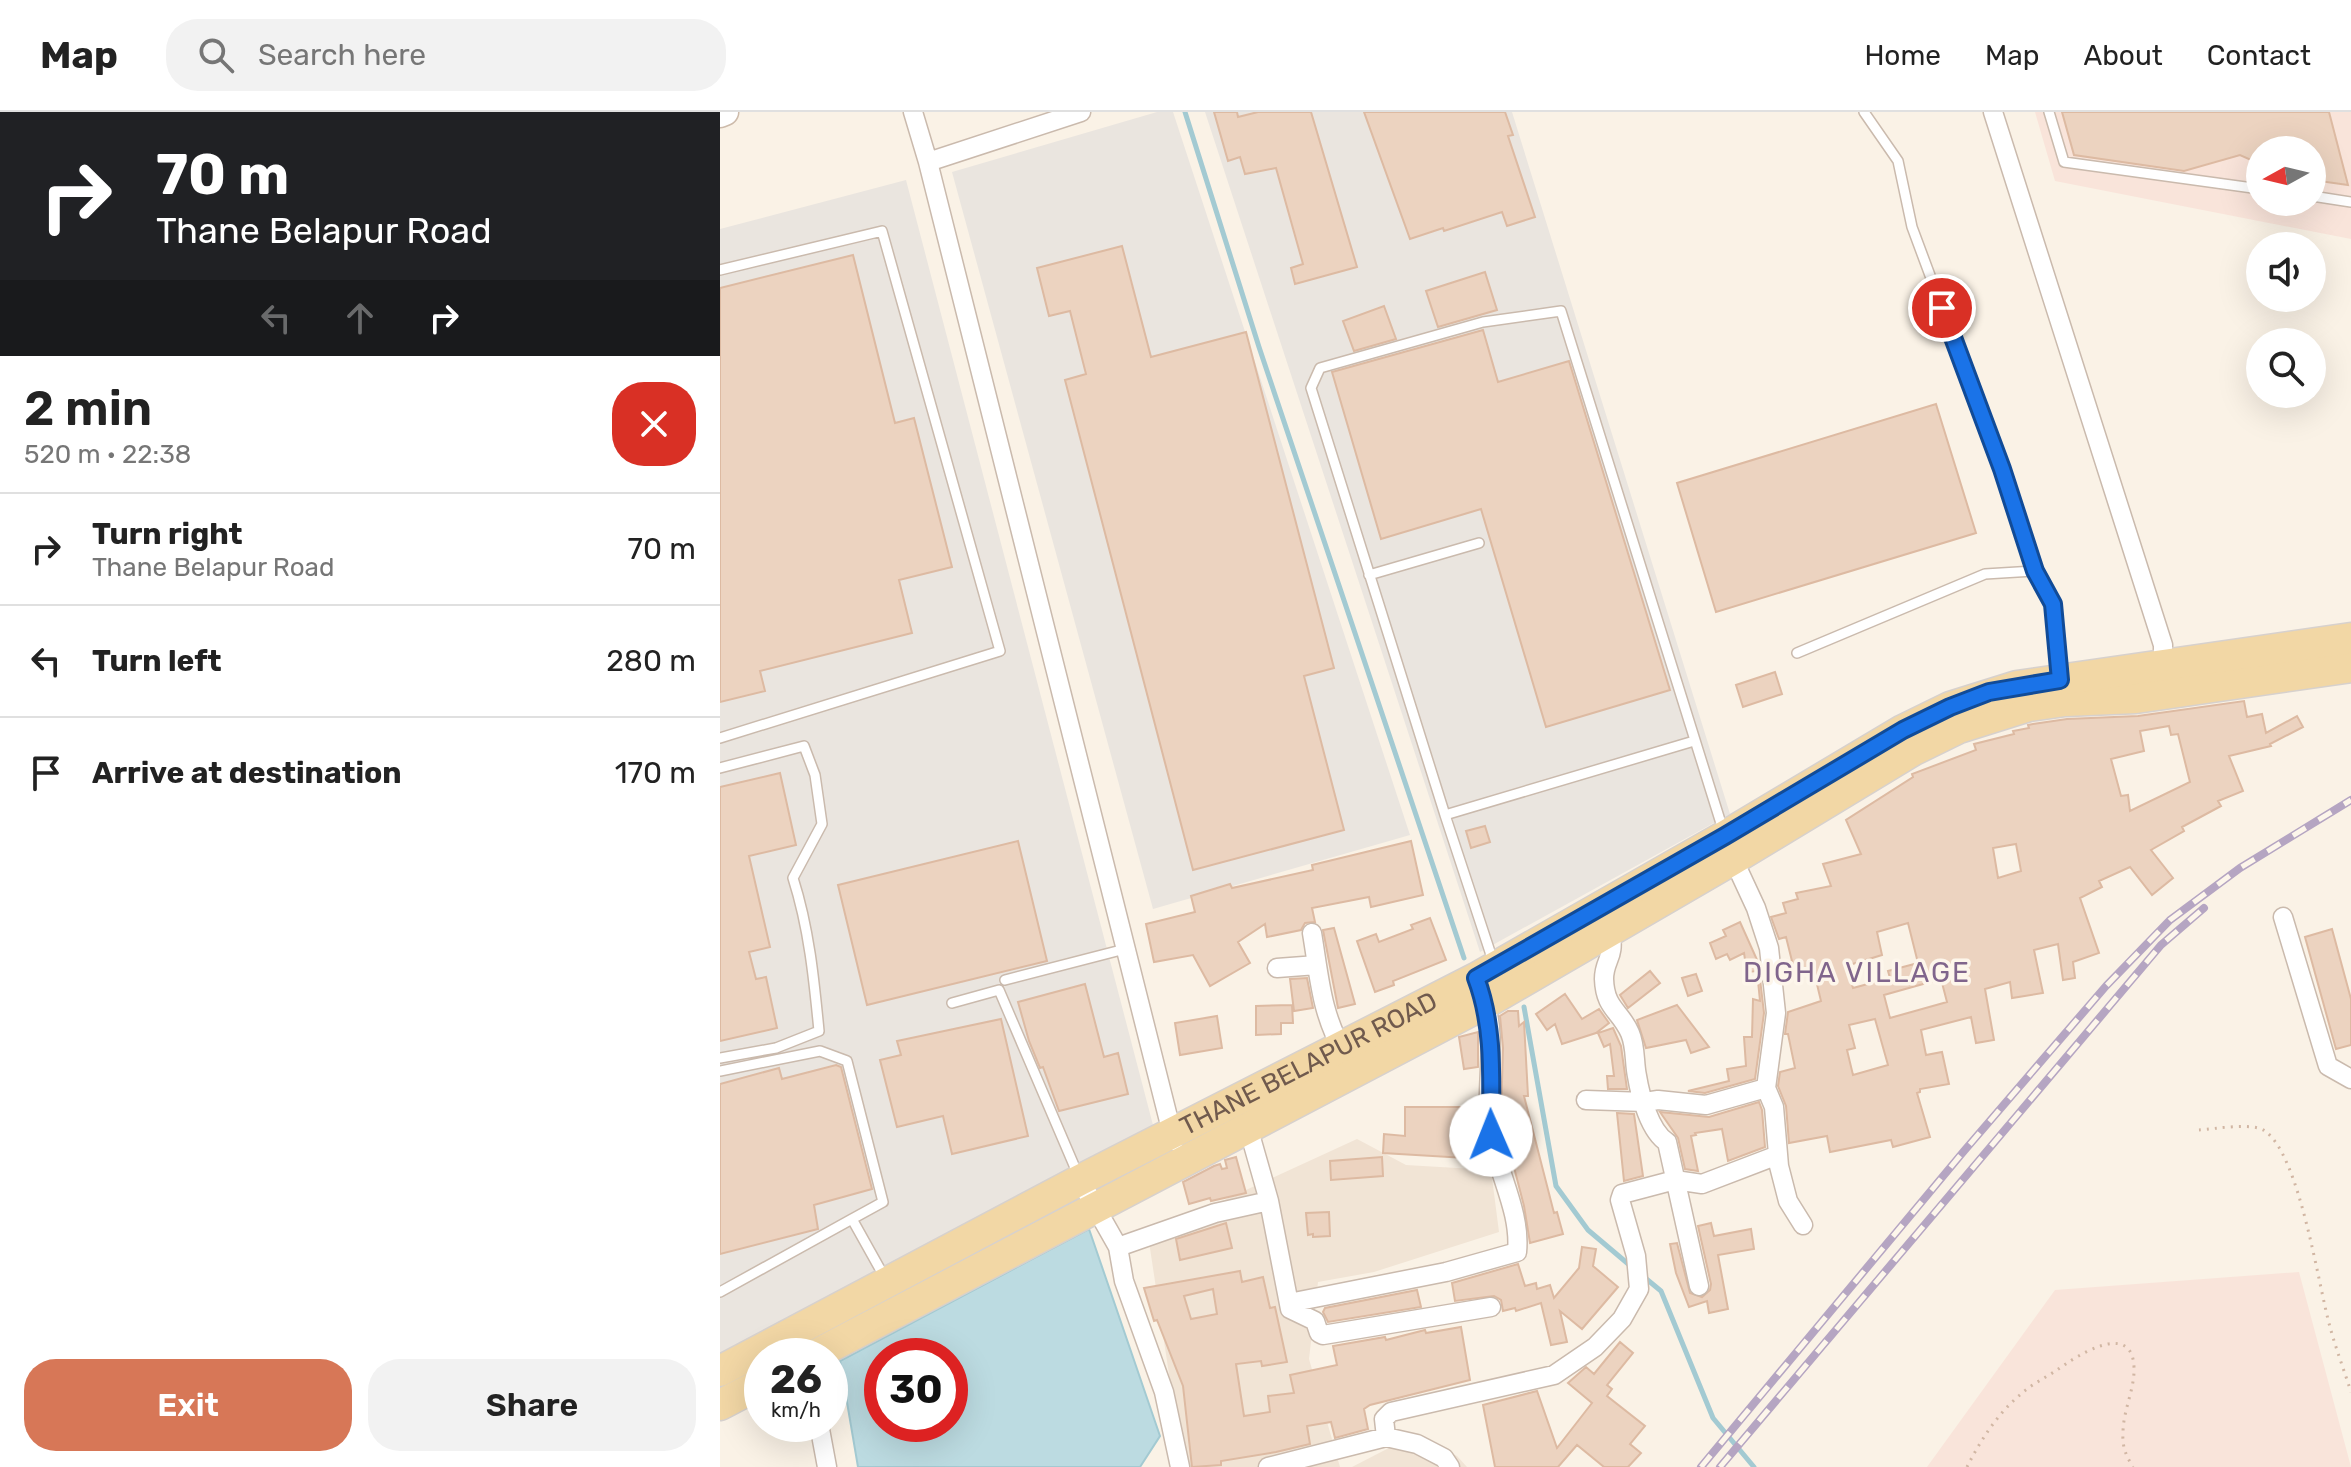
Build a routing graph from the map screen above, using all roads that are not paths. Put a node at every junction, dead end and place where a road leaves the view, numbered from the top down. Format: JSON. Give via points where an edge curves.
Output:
{"nodes":[{"id":1,"x":913,"y":112,"type":"edge"},
{"id":2,"x":1081,"y":112,"type":"edge"},
{"id":3,"x":1864,"y":112,"type":"edge"},
{"id":4,"x":1993,"y":112,"type":"edge"},
{"id":5,"x":2049,"y":112,"type":"edge"},
{"id":6,"x":928,"y":162,"type":"junction"},
{"id":7,"x":2246,"y":187,"type":"edge"},
{"id":8,"x":2326,"y":198,"type":"edge"},
{"id":9,"x":2351,"y":202,"type":"edge"},
{"id":10,"x":720,"y":270,"type":"edge"},
{"id":11,"x":1479,"y":543,"type":"dead end"},
{"id":12,"x":2035,"y":571,"type":"junction"},
{"id":13,"x":1369,"y":575,"type":"junction"},
{"id":14,"x":2351,"y":638,"type":"edge"},
{"id":15,"x":1797,"y":653,"type":"dead end"},
{"id":16,"x":2351,"y":667,"type":"edge"},
{"id":17,"x":2163,"y":679,"type":"junction"},
{"id":18,"x":2060,"y":680,"type":"junction"},
{"id":19,"x":720,"y":738,"type":"edge"},
{"id":20,"x":1694,"y":741,"type":"junction"},
{"id":21,"x":720,"y":768,"type":"edge"},
{"id":22,"x":1445,"y":815,"type":"junction"},
{"id":23,"x":1729,"y":848,"type":"junction"},
{"id":24,"x":2283,"y":917,"type":"dead end"},
{"id":25,"x":1610,"y":931,"type":"junction"},
{"id":26,"x":1312,"y":933,"type":"dead end"},
{"id":27,"x":1125,"y":949,"type":"junction"},
{"id":28,"x":1317,"y":965,"type":"junction"},
{"id":29,"x":1277,"y":968,"type":"dead end"},
{"id":30,"x":1005,"y":980,"type":"dead end"},
{"id":31,"x":1485,"y":983,"type":"junction"},
{"id":32,"x":952,"y":1003,"type":"dead end"},
{"id":33,"x":720,"y":1058,"type":"edge"},
{"id":34,"x":1348,"y":1059,"type":"junction"},
{"id":35,"x":720,"y":1071,"type":"edge"},
{"id":36,"x":2351,"y":1079,"type":"edge"},
{"id":37,"x":1766,"y":1088,"type":"junction"},
{"id":38,"x":1586,"y":1100,"type":"dead end"},
{"id":39,"x":1645,"y":1102,"type":"junction"},
{"id":40,"x":1248,"y":1127,"type":"junction"},
{"id":41,"x":1172,"y":1134,"type":"junction"},
{"id":42,"x":1778,"y":1155,"type":"junction"},
{"id":43,"x":1179,"y":1163,"type":"junction"},
{"id":44,"x":1080,"y":1180,"type":"junction"},
{"id":45,"x":1675,"y":1180,"type":"junction"},
{"id":46,"x":1269,"y":1201,"type":"junction"},
{"id":47,"x":1094,"y":1207,"type":"junction"},
{"id":48,"x":852,"y":1219,"type":"junction"},
{"id":49,"x":1803,"y":1225,"type":"dead end"},
{"id":50,"x":1118,"y":1247,"type":"junction"},
{"id":51,"x":887,"y":1281,"type":"junction"},
{"id":52,"x":1699,"y":1286,"type":"dead end"},
{"id":53,"x":720,"y":1292,"type":"edge"},
{"id":54,"x":1289,"y":1303,"type":"junction"},
{"id":55,"x":1491,"y":1307,"type":"dead end"},
{"id":56,"x":847,"y":1338,"type":"edge"},
{"id":57,"x":720,"y":1371,"type":"edge"},
{"id":58,"x":744,"y":1392,"type":"edge"},
{"id":59,"x":720,"y":1405,"type":"edge"},
{"id":60,"x":1386,"y":1437,"type":"junction"},
{"id":61,"x":822,"y":1442,"type":"edge"},
{"id":62,"x":827,"y":1467,"type":"edge"},
{"id":63,"x":1180,"y":1467,"type":"edge"},
{"id":64,"x":1268,"y":1467,"type":"edge"},
{"id":65,"x":1450,"y":1467,"type":"edge"}],
"edges":[{"from":1,"to":6,"type":"street"},
{"from":2,"to":6,"type":"street"},
{"from":3,"to":12,"type":"lane","via":[[1898,161],[1912,227]]},
{"from":4,"to":17,"type":"street","via":[[2163,645]]},
{"from":5,"to":7,"type":"lane","via":[[2064,162]]},
{"from":6,"to":27,"type":"street"},
{"from":8,"to":9,"type":"lane"},
{"from":10,"to":19,"type":"lane","via":[[882,231],[1000,651]]},
{"from":11,"to":13,"type":"lane"},
{"from":12,"to":15,"type":"lane","via":[[1985,574]]},
{"from":12,"to":18,"type":"lane","via":[[2053,604]]},
{"from":13,"to":20,"type":"lane","via":[[1311,388],[1320,368],[1483,322],[1561,311]]},
{"from":13,"to":22,"type":"lane"},
{"from":14,"to":17,"type":"main road","name":"THANE BELAPUR ROAD"},
{"from":16,"to":17,"type":"main road","name":"THANE BELAPUR ROAD"},
{"from":17,"to":18,"type":"main road","name":"THANE BELAPUR ROAD"},
{"from":17,"to":23,"type":"main road","name":"THANE BELAPUR ROAD","via":[[2029,706],[1959,728]]},
{"from":18,"to":23,"type":"main road","name":"THANE BELAPUR ROAD","via":[[1989,692],[1903,730]]},
{"from":20,"to":22,"type":"lane"},
{"from":20,"to":23,"type":"lane"},
{"from":21,"to":33,"type":"lane","via":[[804,746],[815,775],[822,824],[793,878],[812,959],[819,1031],[776,1048]]},
{"from":22,"to":31,"type":"lane"},
{"from":23,"to":25,"type":"main road","name":"THANE BELAPUR ROAD"},
{"from":23,"to":31,"type":"main road","name":"THANE BELAPUR ROAD"},
{"from":23,"to":37,"type":"street","via":[[1769,948],[1776,1013]]},
{"from":24,"to":36,"type":"street","via":[[2328,1066]]},
{"from":25,"to":31,"type":"main road","name":"THANE BELAPUR ROAD"},
{"from":25,"to":39,"type":"street","via":[[1614,948],[1604,975],[1607,1000],[1629,1032]]},
{"from":26,"to":28,"type":"street"},
{"from":27,"to":30,"type":"lane"},
{"from":27,"to":41,"type":"street"},
{"from":28,"to":29,"type":"street"},
{"from":28,"to":34,"type":"street","via":[[1329,1026]]},
{"from":31,"to":34,"type":"main road","name":"THANE BELAPUR ROAD"},
{"from":31,"to":54,"type":"street","via":[[1491,1135],[1519,1233],[1517,1252],[1446,1272]]},
{"from":32,"to":44,"type":"lane","via":[[999,990]]},
{"from":34,"to":40,"type":"main road","name":"THANE BELAPUR ROAD"},
{"from":34,"to":41,"type":"main road","name":"THANE BELAPUR ROAD"},
{"from":35,"to":48,"type":"lane","via":[[820,1051],[847,1061],[883,1202]]},
{"from":37,"to":39,"type":"street","via":[[1706,1105]]},
{"from":37,"to":42,"type":"street","via":[[1774,1107]]},
{"from":38,"to":39,"type":"street"},
{"from":39,"to":45,"type":"street","via":[[1660,1138],[1667,1142]]},
{"from":40,"to":43,"type":"main road","name":"THANE BELAPUR ROAD"},
{"from":40,"to":46,"type":"street"},
{"from":41,"to":43,"type":"street"},
{"from":41,"to":44,"type":"main road","name":"THANE BELAPUR ROAD"},
{"from":42,"to":45,"type":"street","via":[[1702,1184]]},
{"from":42,"to":49,"type":"street","via":[[1788,1201]]},
{"from":43,"to":47,"type":"main road","name":"THANE BELAPUR ROAD"},
{"from":44,"to":47,"type":"street"},
{"from":44,"to":51,"type":"main road","name":"THANE BELAPUR ROAD"},
{"from":45,"to":52,"type":"street"},
{"from":45,"to":60,"type":"street","via":[[1622,1194],[1639,1289],[1622,1319],[1595,1347],[1554,1375],[1391,1412],[1384,1419]]},
{"from":46,"to":50,"type":"street","via":[[1215,1213]]},
{"from":46,"to":54,"type":"street"},
{"from":47,"to":50,"type":"street"},
{"from":47,"to":56,"type":"main road","name":"THANE BELAPUR ROAD"},
{"from":48,"to":51,"type":"lane"},
{"from":48,"to":53,"type":"lane"},
{"from":50,"to":63,"type":"street","via":[[1124,1281],[1164,1392]]},
{"from":51,"to":57,"type":"main road","name":"THANE BELAPUR ROAD"},
{"from":54,"to":55,"type":"street","via":[[1290,1309],[1315,1321],[1323,1335]]},
{"from":58,"to":59,"type":"main road"},
{"from":60,"to":64,"type":"street"},
{"from":60,"to":65,"type":"street","via":[[1417,1444]]},
{"from":61,"to":62,"type":"street"}]}
